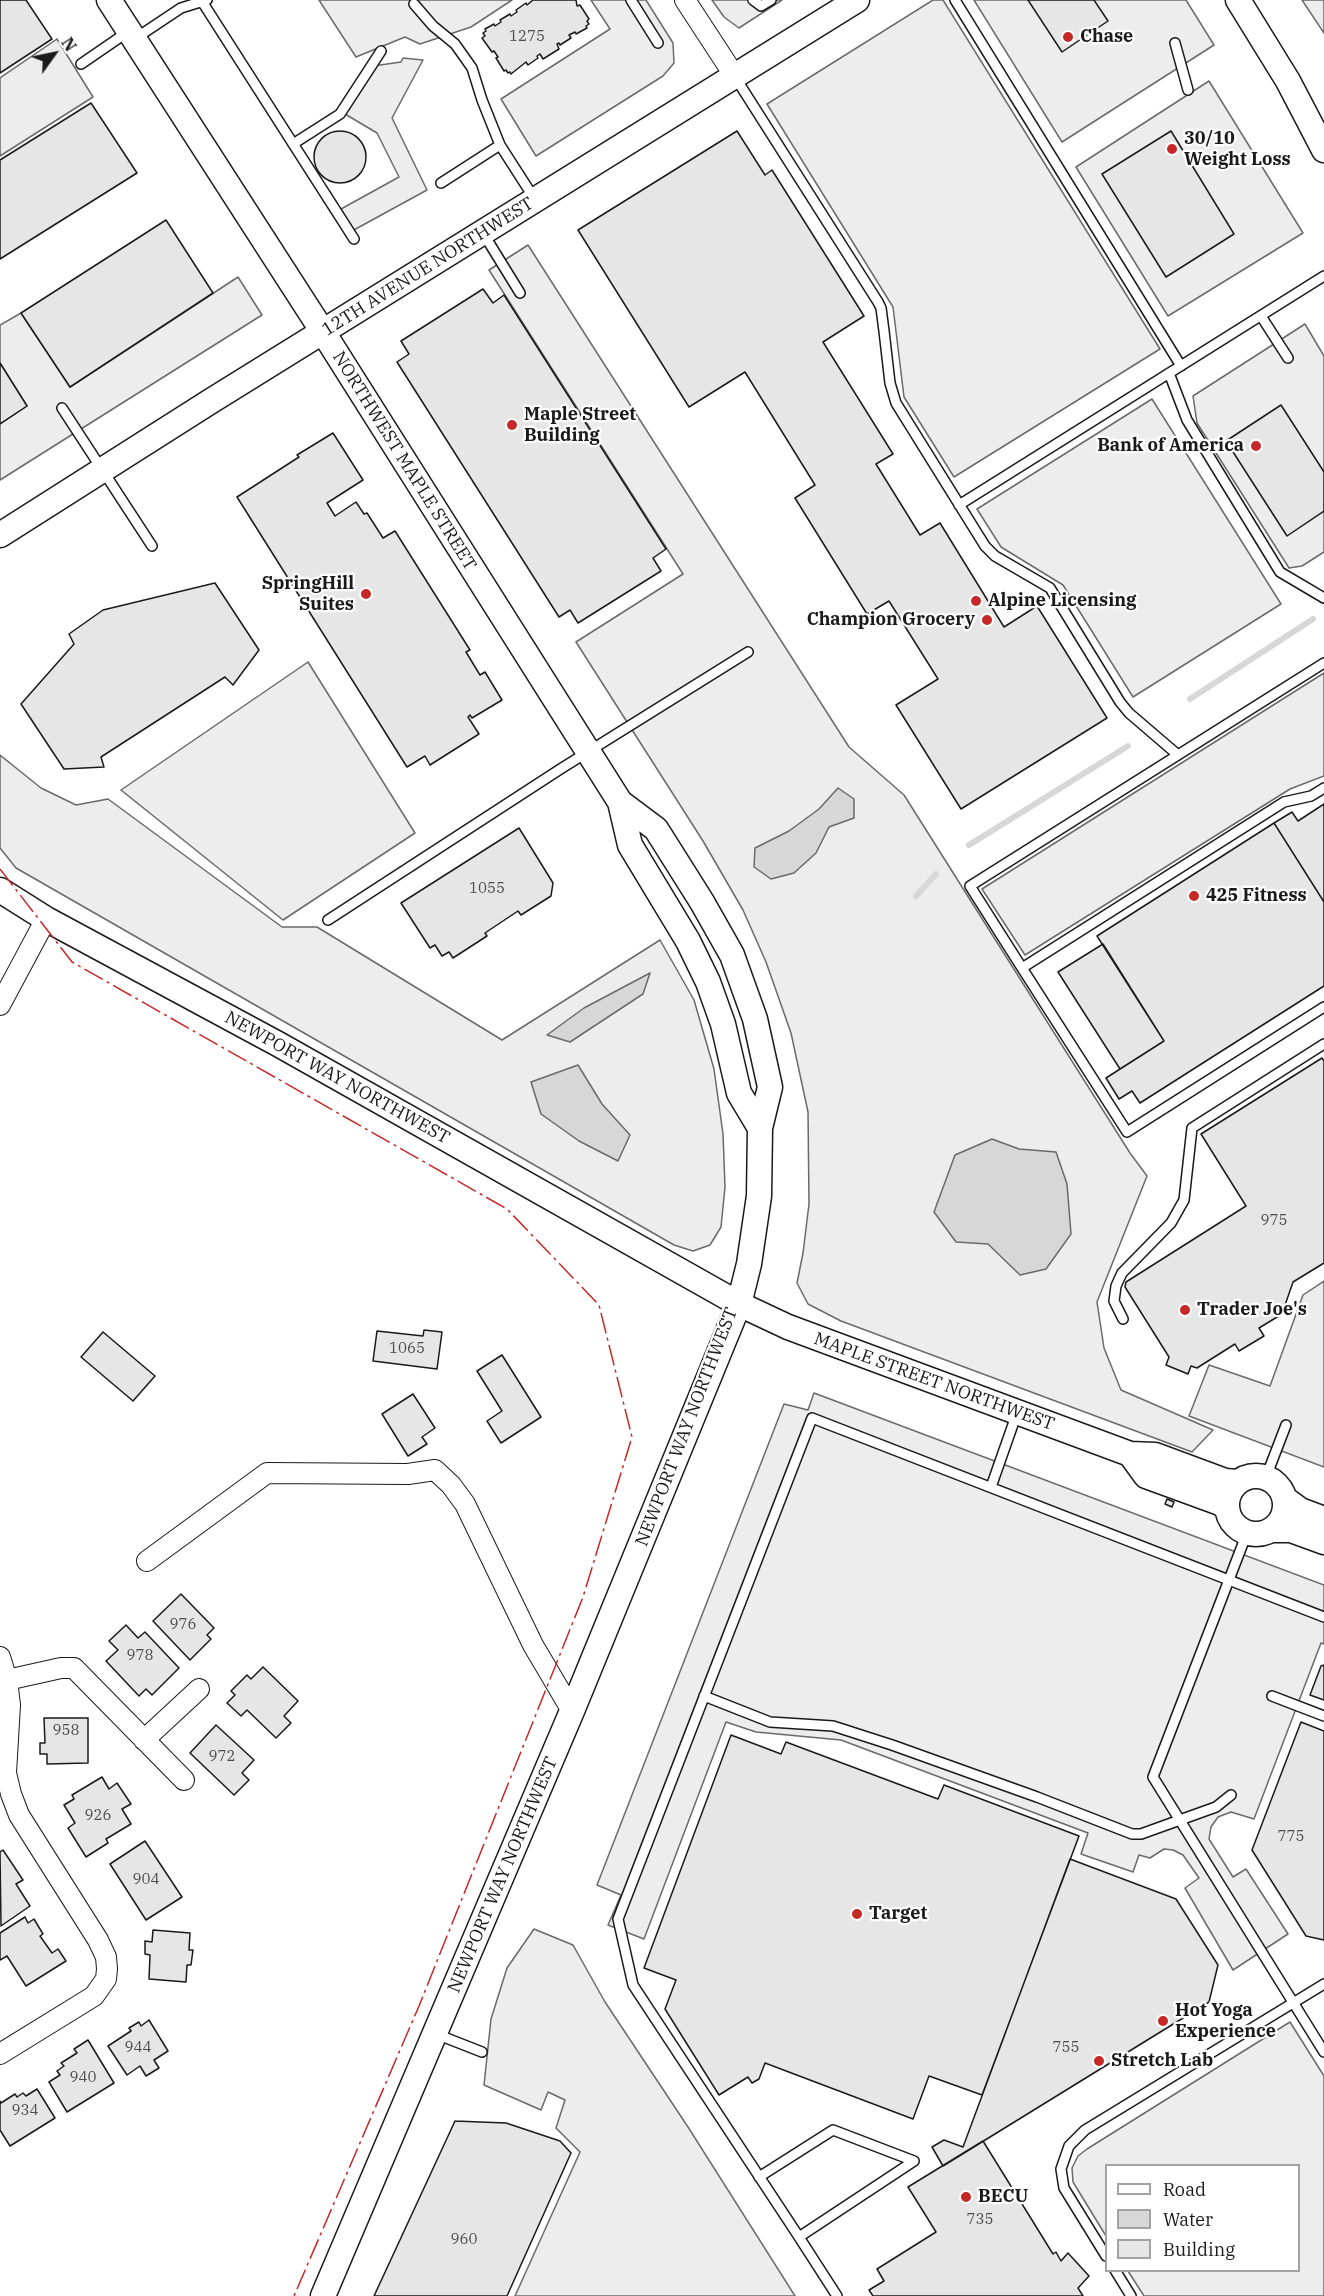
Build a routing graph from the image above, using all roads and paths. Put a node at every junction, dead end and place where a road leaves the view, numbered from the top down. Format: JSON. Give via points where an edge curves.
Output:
{"nodes":[{"id":1,"x":109,"y":0,"type":"edge"},
{"id":2,"x":631,"y":0,"type":"edge"},
{"id":3,"x":685,"y":0,"type":"edge"},
{"id":4,"x":753,"y":0,"type":"edge"},
{"id":5,"x":771,"y":0,"type":"edge"},
{"id":6,"x":857,"y":0,"type":"edge"},
{"id":7,"x":955,"y":0,"type":"edge"},
{"id":8,"x":1238,"y":0,"type":"edge"},
{"id":9,"x":205,"y":1,"type":"edge"},
{"id":10,"x":414,"y":4,"type":"dead end"},
{"id":11,"x":132,"y":35,"type":"junction"},
{"id":12,"x":658,"y":43,"type":"dead end"},
{"id":13,"x":1176,"y":43,"type":"dead end"},
{"id":14,"x":381,"y":51,"type":"dead end"},
{"id":15,"x":81,"y":64,"type":"dead end"},
{"id":16,"x":734,"y":75,"type":"junction"},
{"id":17,"x":1188,"y":90,"type":"dead end"},
{"id":18,"x":293,"y":144,"type":"junction"},
{"id":19,"x":501,"y":145,"type":"junction"},
{"id":20,"x":1324,"y":150,"type":"edge"},
{"id":21,"x":441,"y":183,"type":"dead end"},
{"id":22,"x":535,"y":200,"type":"junction"},
{"id":23,"x":483,"y":233,"type":"junction"},
{"id":24,"x":354,"y":239,"type":"dead end"},
{"id":25,"x":1324,"y":276,"type":"edge"},
{"id":26,"x":520,"y":292,"type":"dead end"},
{"id":27,"x":1261,"y":316,"type":"junction"},
{"id":28,"x":323,"y":332,"type":"junction"},
{"id":29,"x":1288,"y":358,"type":"dead end"},
{"id":30,"x":1181,"y":366,"type":"junction"},
{"id":31,"x":1169,"y":373,"type":"junction"},
{"id":32,"x":62,"y":408,"type":"dead end"},
{"id":33,"x":103,"y":470,"type":"junction"},
{"id":34,"x":959,"y":505,"type":"junction"},
{"id":35,"x":0,"y":536,"type":"edge"},
{"id":36,"x":152,"y":546,"type":"dead end"},
{"id":37,"x":1324,"y":598,"type":"edge"},
{"id":38,"x":748,"y":652,"type":"dead end"},
{"id":39,"x":1324,"y":663,"type":"edge"},
{"id":40,"x":588,"y":752,"type":"junction"},
{"id":41,"x":1178,"y":755,"type":"junction"},
{"id":42,"x":1324,"y":788,"type":"edge"},
{"id":43,"x":620,"y":802,"type":"junction"},
{"id":44,"x":0,"y":891,"type":"edge"},
{"id":45,"x":46,"y":919,"type":"junction"},
{"id":46,"x":328,"y":920,"type":"dead end"},
{"id":47,"x":1022,"y":968,"type":"junction"},
{"id":48,"x":0,"y":1005,"type":"edge"},
{"id":49,"x":1324,"y":1007,"type":"edge"},
{"id":50,"x":1324,"y":1044,"type":"edge"},
{"id":51,"x":760,"y":1128,"type":"junction"},
{"id":52,"x":739,"y":1304,"type":"junction"},
{"id":53,"x":1123,"y":1319,"type":"dead end"},
{"id":54,"x":1018,"y":1413,"type":"junction"},
{"id":55,"x":1286,"y":1425,"type":"dead end"},
{"id":56,"x":1130,"y":1454,"type":"junction"},
{"id":57,"x":1266,"y":1477,"type":"junction"},
{"id":58,"x":1238,"y":1482,"type":"junction"},
{"id":59,"x":991,"y":1487,"type":"junction"},
{"id":60,"x":1285,"y":1499,"type":"junction"},
{"id":61,"x":1227,"y":1508,"type":"junction"},
{"id":62,"x":1324,"y":1519,"type":"edge"},
{"id":63,"x":1273,"y":1530,"type":"junction"},
{"id":64,"x":1247,"y":1533,"type":"junction"},
{"id":65,"x":1324,"y":1542,"type":"edge"},
{"id":66,"x":147,"y":1561,"type":"dead end"},
{"id":67,"x":1228,"y":1580,"type":"junction"},
{"id":68,"x":1324,"y":1617,"type":"edge"},
{"id":69,"x":0,"y":1657,"type":"edge"},
{"id":70,"x":7,"y":1680,"type":"junction"},
{"id":71,"x":199,"y":1689,"type":"dead end"},
{"id":72,"x":705,"y":1696,"type":"junction"},
{"id":73,"x":1272,"y":1696,"type":"dead end"},
{"id":74,"x":572,"y":1711,"type":"junction"},
{"id":75,"x":1324,"y":1716,"type":"edge"},
{"id":76,"x":144,"y":1740,"type":"junction"},
{"id":77,"x":184,"y":1780,"type":"dead end"},
{"id":78,"x":1231,"y":1795,"type":"dead end"},
{"id":79,"x":1179,"y":1820,"type":"junction"},
{"id":80,"x":1324,"y":1984,"type":"edge"},
{"id":81,"x":1293,"y":2003,"type":"junction"},
{"id":82,"x":436,"y":2034,"type":"junction"},
{"id":83,"x":482,"y":2052,"type":"dead end"},
{"id":84,"x":1324,"y":2052,"type":"edge"},
{"id":85,"x":0,"y":2054,"type":"edge"},
{"id":86,"x":759,"y":2177,"type":"junction"},
{"id":87,"x":799,"y":2237,"type":"junction"},
{"id":88,"x":1105,"y":2253,"type":"edge"},
{"id":89,"x":1116,"y":2272,"type":"edge"},
{"id":90,"x":323,"y":2296,"type":"edge"},
{"id":91,"x":837,"y":2296,"type":"edge"},
{"id":92,"x":1131,"y":2296,"type":"edge"}],
"edges":[{"from":1,"to":11,"type":"street","name":"NORTHWEST MAPLE STREET"},
{"from":2,"to":12,"type":"lane"},
{"from":3,"to":16,"type":"street"},
{"from":4,"to":5,"type":"lane","via":[[761,6]]},
{"from":6,"to":16,"type":"street","name":"12TH AVENUE NORTHWEST"},
{"from":7,"to":30,"type":"lane"},
{"from":8,"to":20,"type":"street","via":[[1288,81]]},
{"from":9,"to":11,"type":"lane","via":[[181,8]]},
{"from":9,"to":18,"type":"lane"},
{"from":10,"to":19,"type":"lane","via":[[455,44],[472,68]]},
{"from":11,"to":15,"type":"lane"},
{"from":11,"to":28,"type":"street","name":"NORTHWEST MAPLE STREET"},
{"from":13,"to":17,"type":"lane"},
{"from":14,"to":18,"type":"lane","via":[[340,114]]},
{"from":16,"to":22,"type":"street","name":"12TH AVENUE NORTHWEST"},
{"from":16,"to":34,"type":"lane","via":[[878,302],[896,403]]},
{"from":18,"to":24,"type":"lane"},
{"from":19,"to":21,"type":"lane"},
{"from":19,"to":22,"type":"lane"},
{"from":22,"to":23,"type":"street","name":"12TH AVENUE NORTHWEST"},
{"from":23,"to":26,"type":"lane"},
{"from":23,"to":28,"type":"street","name":"12TH AVENUE NORTHWEST"},
{"from":25,"to":27,"type":"lane"},
{"from":27,"to":29,"type":"lane"},
{"from":27,"to":30,"type":"lane"},
{"from":28,"to":33,"type":"street","name":"12TH AVENUE NORTHWEST"},
{"from":28,"to":40,"type":"street","name":"NORTHWEST MAPLE STREET"},
{"from":30,"to":31,"type":"lane"},
{"from":31,"to":34,"type":"lane"},
{"from":31,"to":37,"type":"lane","via":[[1187,420],[1280,572]]},
{"from":32,"to":33,"type":"lane"},
{"from":33,"to":35,"type":"street","name":"12TH AVENUE NORTHWEST"},
{"from":33,"to":36,"type":"lane"},
{"from":34,"to":41,"type":"lane","via":[[990,552],[1050,588],[1120,702]]},
{"from":38,"to":40,"type":"lane"},
{"from":39,"to":41,"type":"lane"},
{"from":40,"to":43,"type":"street","name":"NORTHWEST MAPLE STREET"},
{"from":40,"to":46,"type":"lane"},
{"from":41,"to":47,"type":"lane","via":[[970,886]]},
{"from":42,"to":47,"type":"lane","via":[[1311,796],[1284,802]]},
{"from":43,"to":51,"type":"street","name":"NORTHWEST MAPLE STREET","via":[[630,845],[708,982],[726,1034],[739,1093]]},
{"from":43,"to":51,"type":"street","name":"NORTHWEST MAPLE STREET","via":[[656,829],[732,955],[755,1019],[770,1087]]},
{"from":44,"to":45,"type":"street","name":"NEWPORT WAY NORTHWEST"},
{"from":45,"to":48,"type":"street"},
{"from":45,"to":52,"type":"street","name":"NEWPORT WAY NORTHWEST","via":[[278,1044]]},
{"from":47,"to":49,"type":"lane","via":[[1127,1132]]},
{"from":50,"to":53,"type":"lane","via":[[1192,1128],[1184,1200],[1172,1223],[1122,1273],[1116,1286],[1114,1301]]},
{"from":51,"to":52,"type":"street","name":"NORTHWEST MAPLE STREET","via":[[755,1234]]},
{"from":52,"to":54,"type":"street","name":"MAPLE STREET NORTHWEST","via":[[788,1327]]},
{"from":52,"to":74,"type":"street","name":"NEWPORT WAY NORTHWEST"},
{"from":54,"to":56,"type":"street","name":"MAPLE STREET NORTHWEST"},
{"from":54,"to":59,"type":"lane"},
{"from":55,"to":57,"type":"lane"},
{"from":56,"to":58,"type":"street","name":"MAPLE STREET NORTHWEST","via":[[1155,1455],[1225,1481]]},
{"from":56,"to":61,"type":"street","via":[[1146,1476]]},
{"from":57,"to":58,"type":"street","via":[[1248,1477]]},
{"from":57,"to":60,"type":"street","via":[[1280,1488]]},
{"from":58,"to":61,"type":"street","via":[[1231,1489]]},
{"from":59,"to":67,"type":"lane"},
{"from":59,"to":72,"type":"lane","via":[[812,1418]]},
{"from":60,"to":62,"type":"street"},
{"from":60,"to":63,"type":"street","via":[[1284,1516]]},
{"from":61,"to":64,"type":"street","via":[[1233,1523]]},
{"from":63,"to":64,"type":"street"},
{"from":63,"to":65,"type":"street","via":[[1291,1530]]},
{"from":64,"to":67,"type":"lane"},
{"from":66,"to":74,"type":"street","via":[[267,1473],[408,1474],[435,1470],[465,1504],[533,1646]]},
{"from":67,"to":68,"type":"lane"},
{"from":67,"to":79,"type":"lane","via":[[1153,1777]]},
{"from":69,"to":70,"type":"street"},
{"from":70,"to":76,"type":"street","via":[[74,1668]]},
{"from":70,"to":85,"type":"street","via":[[10,1705],[6,1773],[11,1794],[19,1815],[98,1940],[106,1957],[106,1979],[94,1996]]},
{"from":71,"to":76,"type":"street"},
{"from":72,"to":79,"type":"lane","via":[[770,1722],[833,1726],[1132,1834]]},
{"from":72,"to":86,"type":"lane","via":[[618,1919],[633,1985]]},
{"from":73,"to":75,"type":"lane"},
{"from":74,"to":82,"type":"street","name":"NEWPORT WAY NORTHWEST"},
{"from":76,"to":77,"type":"street"},
{"from":78,"to":79,"type":"lane","via":[[1216,1807]]},
{"from":79,"to":81,"type":"lane"},
{"from":80,"to":81,"type":"lane"},
{"from":81,"to":84,"type":"lane"},
{"from":81,"to":88,"type":"lane","via":[[1085,2130],[1069,2146],[1061,2169],[1064,2188]]},
{"from":82,"to":83,"type":"lane"},
{"from":82,"to":90,"type":"street","name":"NEWPORT WAY NORTHWEST"},
{"from":86,"to":87,"type":"lane"},
{"from":86,"to":87,"type":"lane","via":[[833,2130],[914,2161]]},
{"from":87,"to":91,"type":"lane"},
{"from":89,"to":92,"type":"lane"}]}
